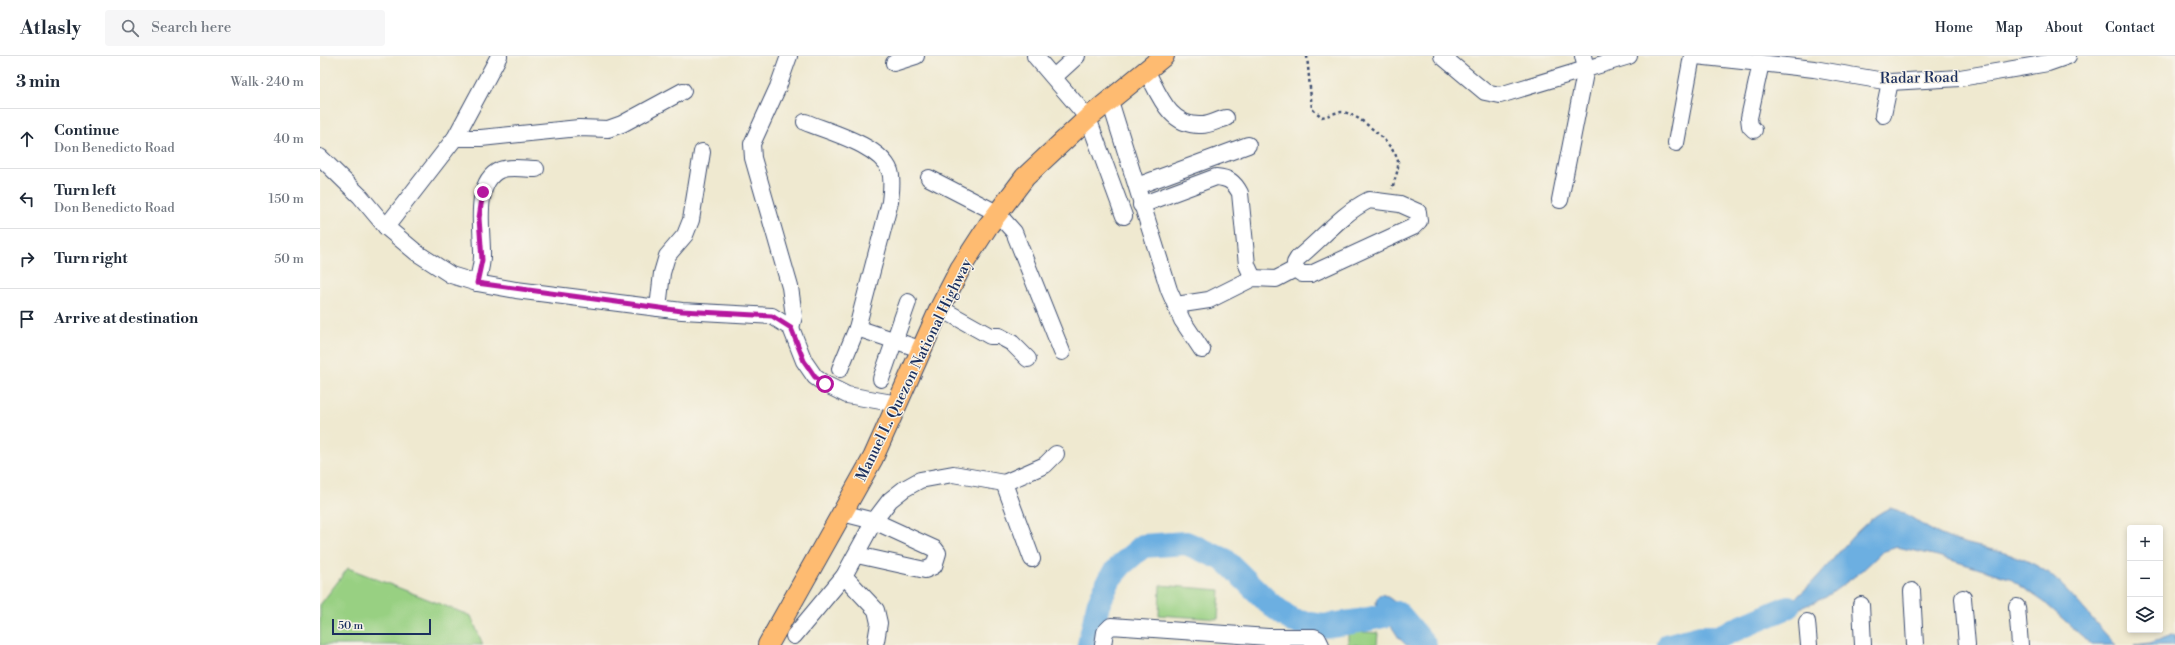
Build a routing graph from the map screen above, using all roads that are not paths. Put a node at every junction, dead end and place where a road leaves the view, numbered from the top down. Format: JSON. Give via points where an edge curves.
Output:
{"nodes":[{"id":1,"x":499,"y":56,"type":"edge"},
{"id":2,"x":789,"y":56,"type":"edge"},
{"id":3,"x":916,"y":56,"type":"edge"},
{"id":4,"x":1035,"y":56,"type":"edge"},
{"id":5,"x":1077,"y":56,"type":"edge"},
{"id":6,"x":1164,"y":56,"type":"edge"},
{"id":7,"x":1442,"y":56,"type":"edge"},
{"id":8,"x":1629,"y":56,"type":"edge"},
{"id":9,"x":1692,"y":56,"type":"edge"},
{"id":10,"x":1696,"y":56,"type":"edge"},
{"id":11,"x":2068,"y":56,"type":"edge"},
{"id":12,"x":1584,"y":62,"type":"edge"},
{"id":13,"x":1761,"y":63,"type":"junction"},
{"id":14,"x":894,"y":65,"type":"edge"},
{"id":15,"x":1146,"y":70,"type":"junction"},
{"id":16,"x":1054,"y":77,"type":"junction"},
{"id":17,"x":1890,"y":82,"type":"junction"},
{"id":18,"x":683,"y":91,"type":"dead end"},
{"id":19,"x":1110,"y":101,"type":"junction"},
{"id":20,"x":1883,"y":115,"type":"dead end"},
{"id":21,"x":1088,"y":118,"type":"junction"},
{"id":22,"x":1226,"y":118,"type":"dead end"},
{"id":23,"x":805,"y":122,"type":"dead end"},
{"id":24,"x":1754,"y":130,"type":"dead end"},
{"id":25,"x":455,"y":138,"type":"junction"},
{"id":26,"x":1676,"y":143,"type":"dead end"},
{"id":27,"x":1248,"y":146,"type":"dead end"},
{"id":28,"x":702,"y":152,"type":"dead end"},
{"id":29,"x":320,"y":157,"type":"edge"},
{"id":30,"x":536,"y":170,"type":"dead end"},
{"id":31,"x":929,"y":178,"type":"dead end"},
{"id":32,"x":1137,"y":186,"type":"junction"},
{"id":33,"x":1560,"y":200,"type":"dead end"},
{"id":34,"x":1141,"y":205,"type":"junction"},
{"id":35,"x":996,"y":213,"type":"junction"},
{"id":36,"x":1124,"y":216,"type":"dead end"},
{"id":37,"x":386,"y":227,"type":"junction"},
{"id":38,"x":1295,"y":269,"type":"junction"},
{"id":39,"x":1253,"y":278,"type":"junction"},
{"id":40,"x":477,"y":283,"type":"junction"},
{"id":41,"x":908,"y":302,"type":"dead end"},
{"id":42,"x":1176,"y":305,"type":"junction"},
{"id":43,"x":658,"y":308,"type":"junction"},
{"id":44,"x":940,"y":308,"type":"junction"},
{"id":45,"x":791,"y":328,"type":"junction"},
{"id":46,"x":857,"y":328,"type":"junction"},
{"id":47,"x":895,"y":340,"type":"junction"},
{"id":48,"x":920,"y":349,"type":"junction"},
{"id":49,"x":1202,"y":350,"type":"dead end"},
{"id":50,"x":1062,"y":352,"type":"dead end"},
{"id":51,"x":1028,"y":359,"type":"dead end"},
{"id":52,"x":840,"y":369,"type":"dead end"},
{"id":53,"x":881,"y":379,"type":"dead end"},
{"id":54,"x":898,"y":404,"type":"junction"},
{"id":55,"x":1056,"y":454,"type":"dead end"},
{"id":56,"x":1004,"y":483,"type":"junction"},
{"id":57,"x":842,"y":513,"type":"junction"},
{"id":58,"x":874,"y":521,"type":"junction"},
{"id":59,"x":856,"y":555,"type":"junction"},
{"id":60,"x":1032,"y":559,"type":"dead end"},
{"id":61,"x":844,"y":576,"type":"junction"},
{"id":62,"x":1912,"y":591,"type":"dead end"},
{"id":63,"x":1963,"y":598,"type":"dead end"},
{"id":64,"x":1860,"y":605,"type":"dead end"},
{"id":65,"x":2017,"y":607,"type":"dead end"},
{"id":66,"x":1807,"y":622,"type":"dead end"},
{"id":67,"x":794,"y":636,"type":"dead end"},
{"id":68,"x":1163,"y":637,"type":"edge"},
{"id":69,"x":1215,"y":639,"type":"edge"},
{"id":70,"x":876,"y":641,"type":"dead end"},
{"id":71,"x":1268,"y":641,"type":"edge"},
{"id":72,"x":1320,"y":642,"type":"edge"},
{"id":73,"x":768,"y":645,"type":"edge"},
{"id":74,"x":1103,"y":645,"type":"edge"},
{"id":75,"x":1809,"y":645,"type":"edge"},
{"id":76,"x":1863,"y":645,"type":"edge"},
{"id":77,"x":1915,"y":645,"type":"edge"},
{"id":78,"x":1967,"y":645,"type":"edge"},
{"id":79,"x":2020,"y":645,"type":"edge"}],
"edges":[{"from":1,"to":25,"type":"street"},
{"from":2,"to":45,"type":"street","via":[[752,144],[753,158],[790,287],[794,316]]},
{"from":3,"to":14,"type":"street"},
{"from":4,"to":16,"type":"street"},
{"from":5,"to":16,"type":"street"},
{"from":6,"to":15,"type":"main road","name":"Manuel L. Quezon National Highway"},
{"from":7,"to":12,"type":"street","via":[[1485,92],[1500,95]]},
{"from":8,"to":12,"type":"street"},
{"from":9,"to":26,"type":"street"},
{"from":10,"to":13,"type":"street","name":"Radar Road"},
{"from":11,"to":17,"type":"street","name":"Radar Road","via":[[2048,63],[1960,78]]},
{"from":12,"to":33,"type":"street"},
{"from":13,"to":17,"type":"street","name":"Radar Road"},
{"from":13,"to":24,"type":"street","via":[[1748,118]]},
{"from":15,"to":19,"type":"main road","name":"Manuel L. Quezon National Highway"},
{"from":15,"to":22,"type":"street","via":[[1176,120],[1189,125],[1203,125]]},
{"from":16,"to":21,"type":"street"},
{"from":17,"to":20,"type":"street"},
{"from":18,"to":25,"type":"street","via":[[622,124],[608,128]]},
{"from":19,"to":21,"type":"main road","name":"Manuel L. Quezon National Highway"},
{"from":19,"to":32,"type":"street"},
{"from":21,"to":35,"type":"main road","name":"Manuel L. Quezon National Highway","via":[[1025,177]]},
{"from":21,"to":36,"type":"street"},
{"from":23,"to":46,"type":"street","via":[[872,150],[884,160],[890,170],[890,202]]},
{"from":25,"to":37,"type":"street"},
{"from":27,"to":32,"type":"street"},
{"from":28,"to":43,"type":"street","via":[[691,220],[685,234],[667,256],[662,273]]},
{"from":29,"to":37,"type":"street","via":[[360,196]]},
{"from":30,"to":40,"type":"street","via":[[506,168],[497,171],[486,186],[479,218],[482,260]]},
{"from":31,"to":35,"type":"street"},
{"from":32,"to":34,"type":"street"},
{"from":34,"to":39,"type":"street","via":[[1216,177],[1228,178],[1240,193],[1247,265]]},
{"from":34,"to":42,"type":"street"},
{"from":35,"to":44,"type":"main road","name":"Manuel L. Quezon National Highway","via":[[960,269]]},
{"from":35,"to":50,"type":"street","via":[[1014,232]]},
{"from":37,"to":40,"type":"street","via":[[417,253],[451,275]]},
{"from":38,"to":38,"type":"street","via":[[1302,274],[1311,274],[1413,227],[1419,221],[1418,212],[1400,204],[1369,200],[1355,207],[1298,258]]},
{"from":38,"to":39,"type":"street","via":[[1276,279]]},
{"from":39,"to":42,"type":"street","via":[[1208,300]]},
{"from":40,"to":43,"type":"street"},
{"from":41,"to":47,"type":"street"},
{"from":42,"to":49,"type":"street","via":[[1182,320]]},
{"from":43,"to":45,"type":"street","via":[[772,316]]},
{"from":44,"to":48,"type":"main road","name":"Manuel L. Quezon National Highway"},
{"from":44,"to":51,"type":"street","via":[[990,336],[999,336],[1012,343]]},
{"from":45,"to":54,"type":"street","via":[[804,361],[815,377],[847,394]]},
{"from":46,"to":47,"type":"street"},
{"from":46,"to":52,"type":"street"},
{"from":47,"to":48,"type":"street"},
{"from":47,"to":53,"type":"street"},
{"from":48,"to":54,"type":"main road","name":"Manuel L. Quezon National Highway"},
{"from":54,"to":57,"type":"main road","name":"Manuel L. Quezon National Highway","via":[[873,458]]},
{"from":55,"to":56,"type":"street","via":[[1045,465]]},
{"from":56,"to":58,"type":"street","via":[[953,474],[920,480],[890,500]]},
{"from":56,"to":60,"type":"street"},
{"from":57,"to":58,"type":"street"},
{"from":57,"to":73,"type":"main road","name":"Manuel L. Quezon National Highway"},
{"from":58,"to":59,"type":"street"},
{"from":58,"to":59,"type":"street","via":[[935,549],[938,553],[934,566],[925,570]]},
{"from":59,"to":61,"type":"street"},
{"from":61,"to":67,"type":"street"},
{"from":61,"to":70,"type":"street","via":[[876,610],[879,623]]},
{"from":62,"to":77,"type":"street"},
{"from":63,"to":78,"type":"street"},
{"from":64,"to":76,"type":"street"},
{"from":65,"to":79,"type":"street"},
{"from":66,"to":75,"type":"street"},
{"from":68,"to":69,"type":"street"},
{"from":68,"to":74,"type":"street","via":[[1111,626],[1105,632]]},
{"from":69,"to":71,"type":"street"},
{"from":71,"to":72,"type":"street","via":[[1314,637]]}]}
